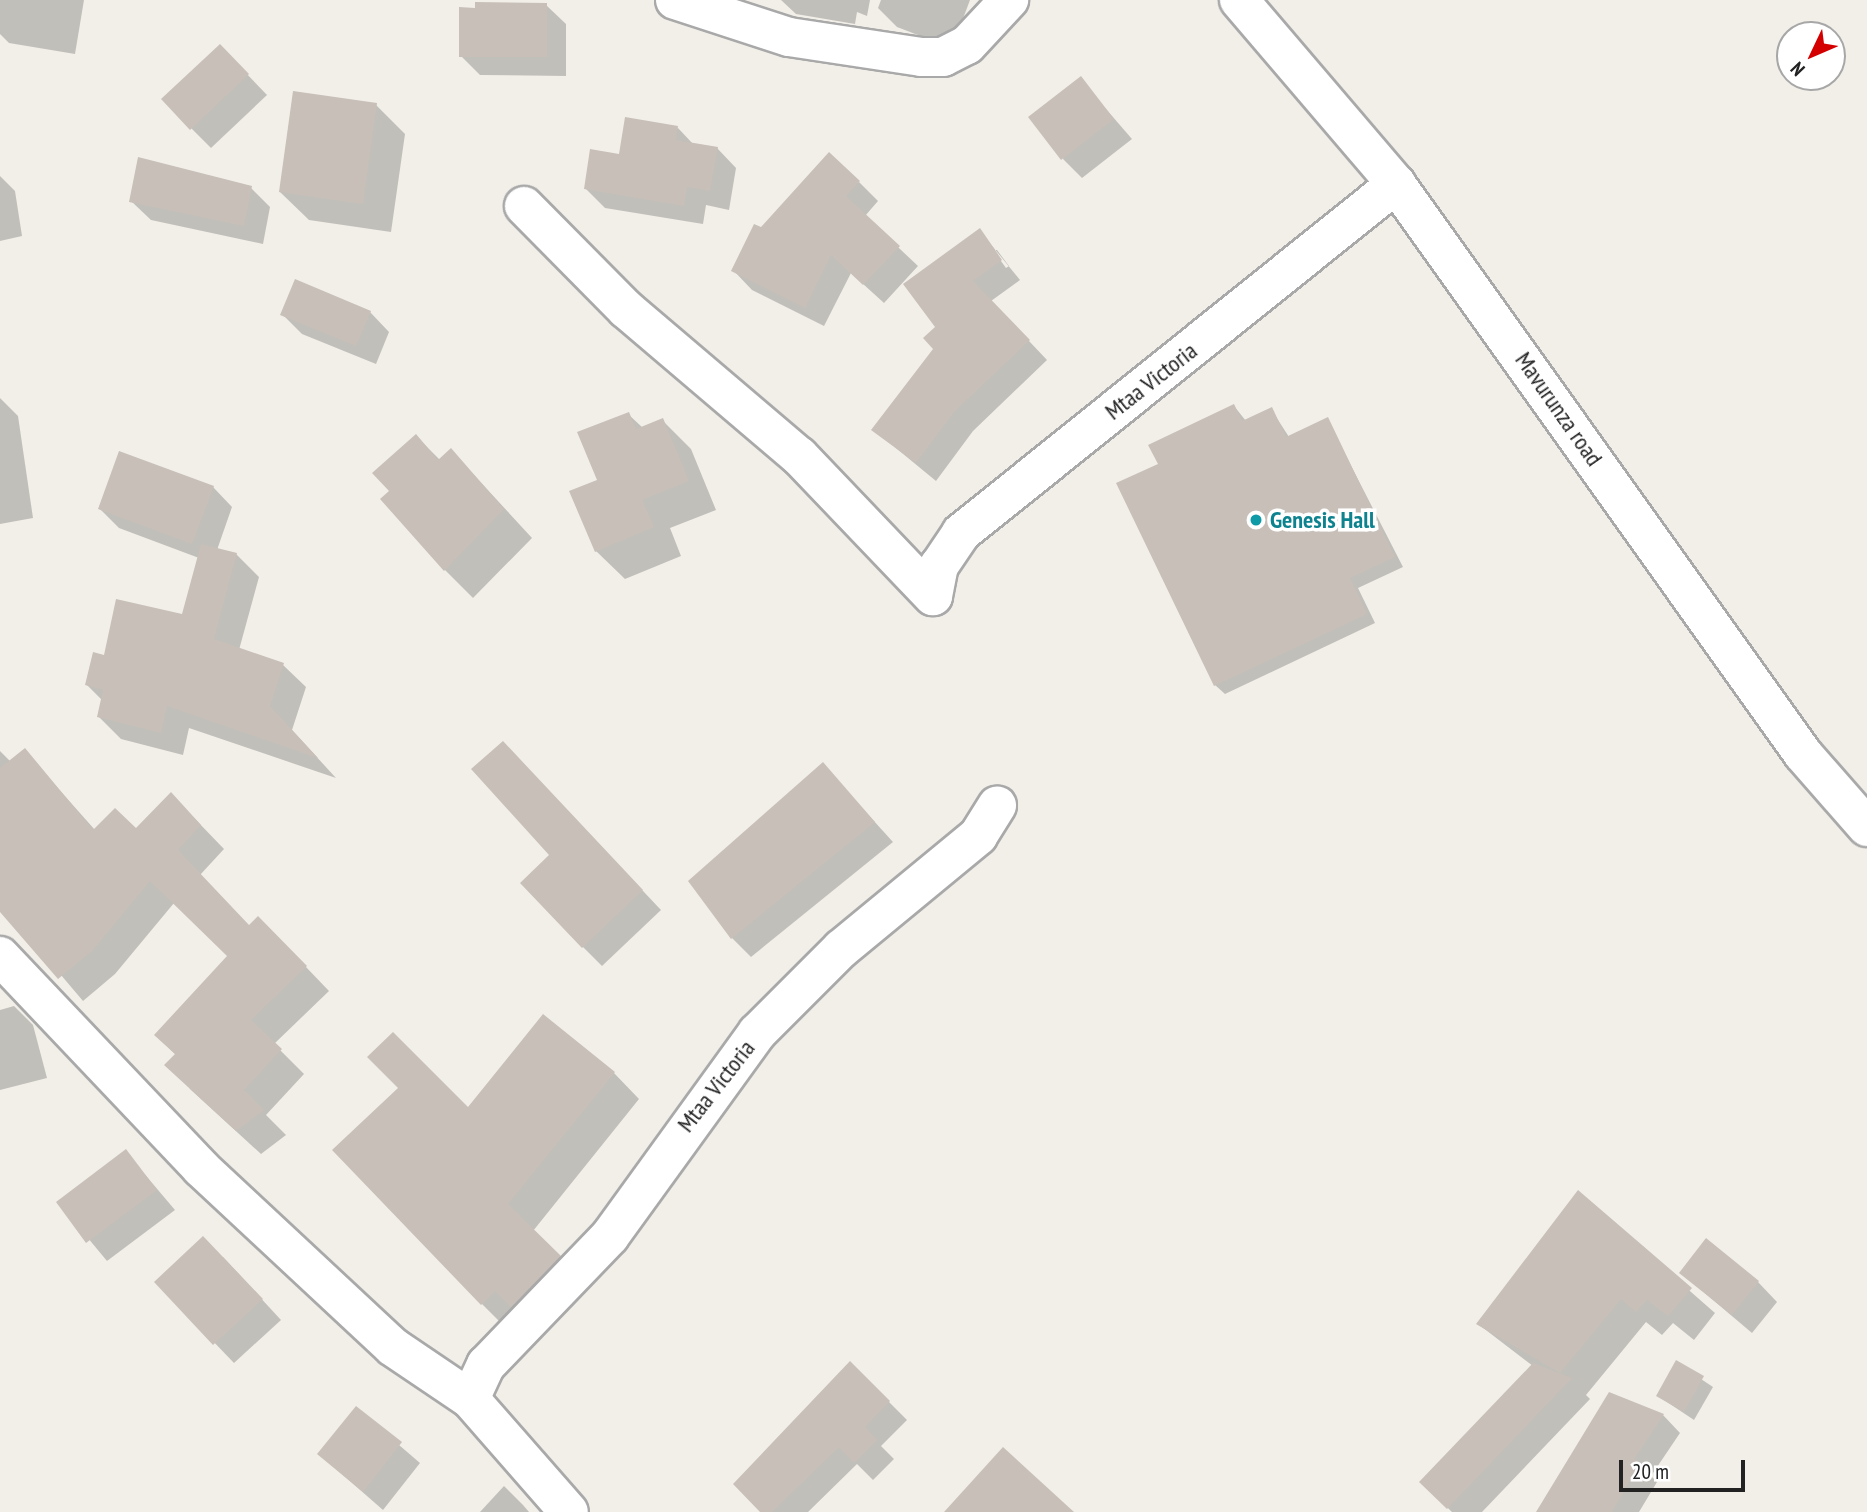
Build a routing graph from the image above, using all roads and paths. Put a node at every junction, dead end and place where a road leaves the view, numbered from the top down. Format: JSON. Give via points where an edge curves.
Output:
{"nodes":[{"id":1,"x":676,"y":0,"type":"edge"},
{"id":2,"x":1009,"y":0,"type":"edge"},
{"id":3,"x":1240,"y":0,"type":"edge"},
{"id":4,"x":1396,"y":184,"type":"junction"},
{"id":5,"x":524,"y":206,"type":"dead end"},
{"id":6,"x":997,"y":805,"type":"dead end"},
{"id":7,"x":1867,"y":827,"type":"edge"},
{"id":8,"x":0,"y":956,"type":"edge"},
{"id":9,"x":470,"y":1399,"type":"junction"},
{"id":10,"x":569,"y":1512,"type":"edge"}],
"edges":[{"from":1,"to":2,"type":"street","via":[[789,37],[943,57],[967,45]]},
{"from":3,"to":4,"type":"street","name":"Mavurunza road"},
{"from":4,"to":5,"type":"street","name":"Mtaa Victoria","via":[[961,533],[939,566],[933,596],[799,456],[626,309]]},
{"from":4,"to":7,"type":"street","name":"Mavurunza road","via":[[1779,722]]},
{"from":6,"to":9,"type":"street","name":"Mtaa Victoria","via":[[978,836],[841,948],[757,1034],[610,1236],[486,1365]]},
{"from":8,"to":9,"type":"street","via":[[201,1168],[393,1348]]},
{"from":9,"to":10,"type":"street"}]}
